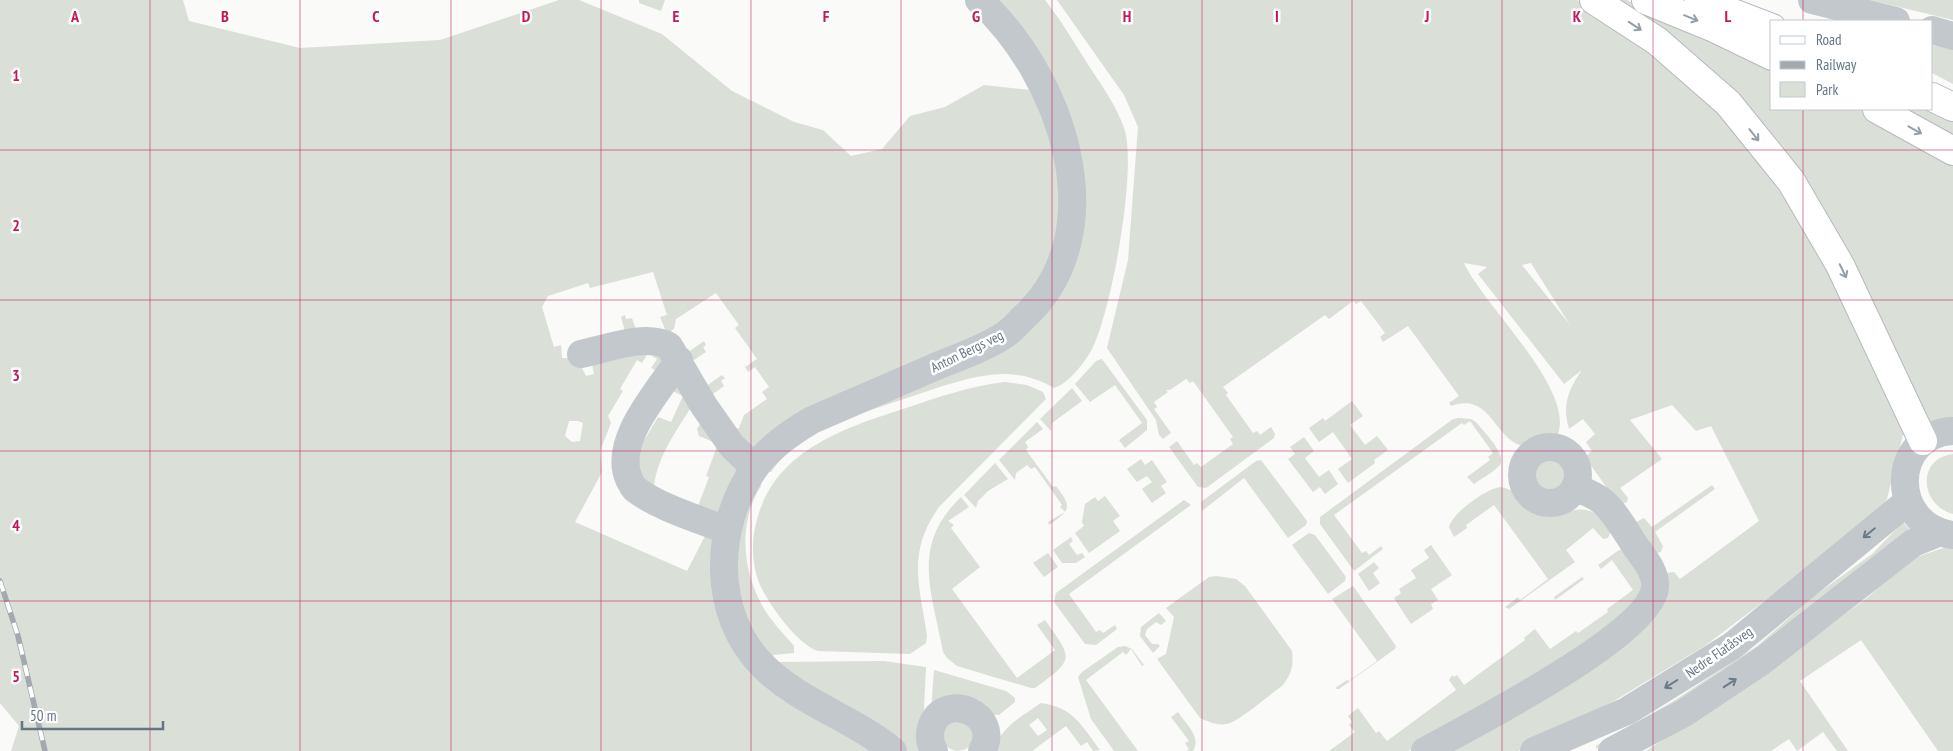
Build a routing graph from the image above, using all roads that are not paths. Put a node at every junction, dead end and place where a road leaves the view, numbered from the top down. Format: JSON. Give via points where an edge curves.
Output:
{"nodes":[{"id":1,"x":979,"y":0,"type":"edge"},
{"id":2,"x":1594,"y":0,"type":"edge"},
{"id":3,"x":1646,"y":0,"type":"edge"},
{"id":4,"x":1699,"y":0,"type":"edge"},
{"id":5,"x":1812,"y":0,"type":"edge"},
{"id":6,"x":1892,"y":20,"type":"edge"},
{"id":7,"x":1770,"y":27,"type":"edge"},
{"id":8,"x":1933,"y":30,"type":"edge"},
{"id":9,"x":1953,"y":36,"type":"edge"},
{"id":10,"x":1770,"y":55,"type":"edge"},
{"id":11,"x":1933,"y":98,"type":"edge"},
{"id":12,"x":1953,"y":107,"type":"edge"},
{"id":13,"x":1879,"y":110,"type":"edge"},
{"id":14,"x":1953,"y":151,"type":"edge"},
{"id":15,"x":581,"y":354,"type":"dead end"},
{"id":16,"x":679,"y":360,"type":"junction"},
{"id":17,"x":1953,"y":431,"type":"edge"},
{"id":18,"x":1923,"y":441,"type":"junction"},
{"id":19,"x":754,"y":468,"type":"junction"},
{"id":20,"x":1575,"y":487,"type":"dead end"},
{"id":21,"x":1907,"y":502,"type":"junction"},
{"id":22,"x":726,"y":530,"type":"junction"},
{"id":23,"x":1945,"y":534,"type":"edge"},
{"id":24,"x":1570,"y":747,"type":"edge"},
{"id":25,"x":893,"y":751,"type":"edge"},
{"id":26,"x":934,"y":751,"type":"edge"},
{"id":27,"x":982,"y":751,"type":"edge"},
{"id":28,"x":1425,"y":751,"type":"edge"},
{"id":29,"x":1534,"y":751,"type":"edge"},
{"id":30,"x":1612,"y":751,"type":"edge"}],
"edges":[{"from":1,"to":19,"type":"street","name":"Anton Bergs veg","via":[[994,13],[1025,53],[1043,84],[1057,116],[1068,157],[1072,221],[1064,257],[1052,282],[1034,308],[1003,336],[812,420],[788,434]]},
{"from":2,"to":18,"type":"main road","one_way":true,"via":[[1657,41],[1728,102],[1791,181],[1840,265]]},
{"from":3,"to":10,"type":"main road","one_way":true},
{"from":4,"to":7,"type":"main road"},
{"from":5,"to":6,"type":"street"},
{"from":8,"to":9,"type":"street"},
{"from":11,"to":12,"type":"main road"},
{"from":13,"to":14,"type":"main road","one_way":true},
{"from":15,"to":16,"type":"street","via":[[641,342],[661,342],[669,346]]},
{"from":16,"to":19,"type":"street","via":[[704,406],[732,446]]},
{"from":16,"to":22,"type":"street","via":[[636,422],[627,444],[626,473],[633,488],[652,499]]},
{"from":17,"to":18,"type":"street","via":[[1943,431]]},
{"from":18,"to":21,"type":"street","via":[[1909,458],[1904,480]]},
{"from":19,"to":22,"type":"street","name":"Anton Bergs veg","via":[[736,497]]},
{"from":20,"to":28,"type":"street","via":[[1602,501],[1652,572],[1655,588],[1644,610],[1617,635],[1550,680]]},
{"from":21,"to":23,"type":"street","via":[[1919,521]]},
{"from":21,"to":24,"type":"street","name":"Nedre Flatåsveg","one_way":true,"via":[[1732,646]]},
{"from":22,"to":25,"type":"street","name":"Anton Bergs veg","via":[[724,579],[729,606],[742,637],[761,664],[784,685]]},
{"from":30,"to":23,"type":"street","one_way":true,"via":[[1684,713],[1762,662],[1913,543]]},
{"from":24,"to":29,"type":"street","name":"Nedre Flatåsveg"},
{"from":26,"to":27,"type":"street","via":[[930,739],[934,721],[947,710],[955,708],[972,712],[983,724],[986,740]]}]}
